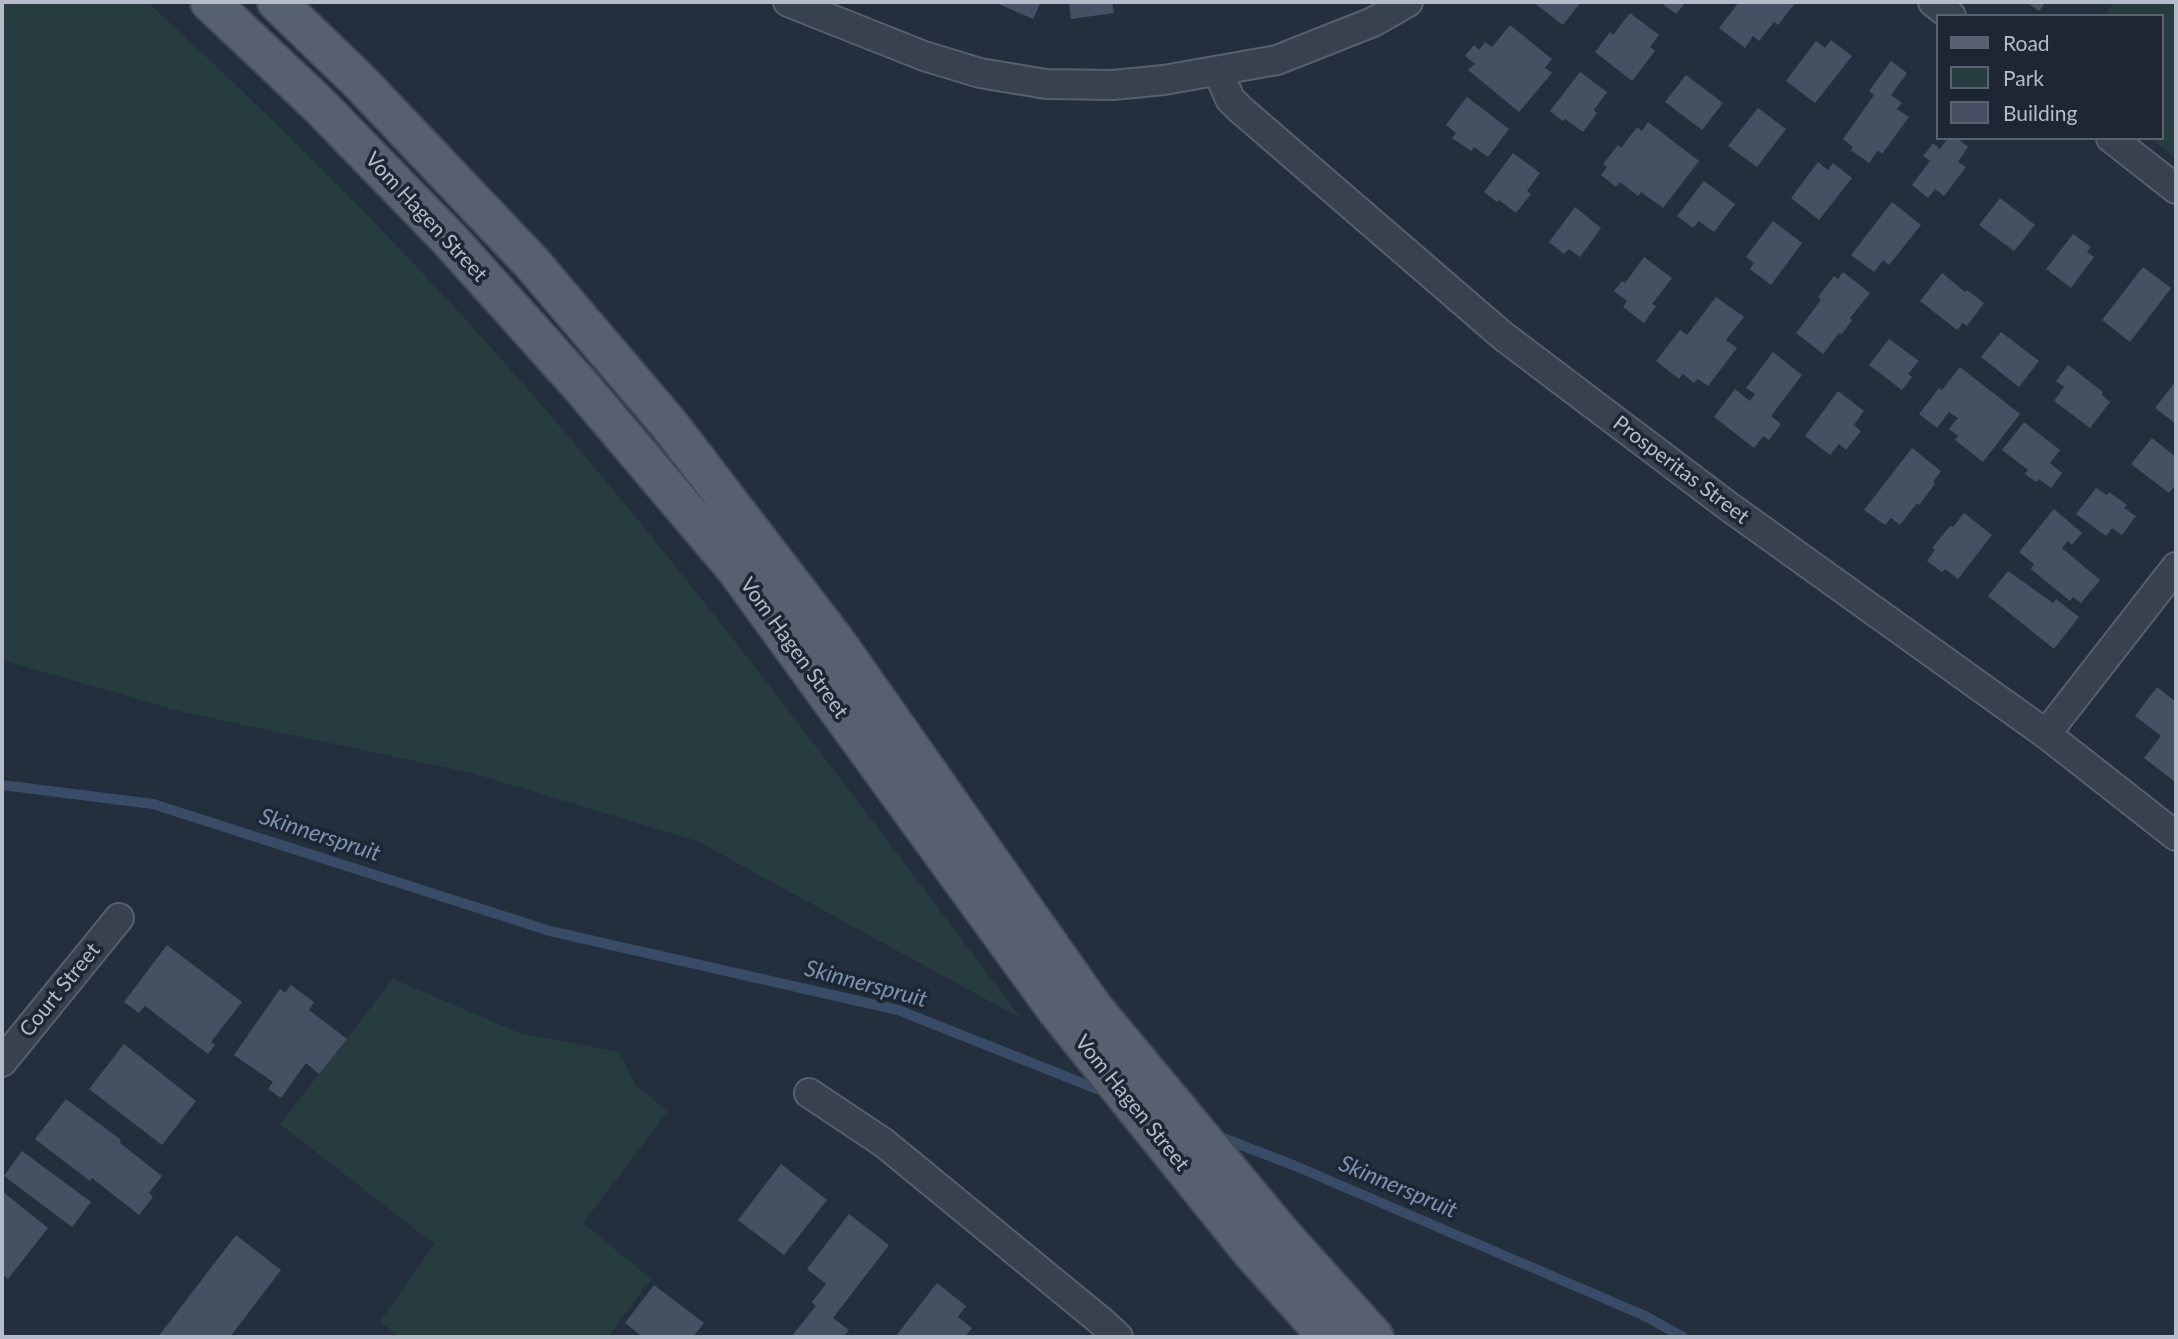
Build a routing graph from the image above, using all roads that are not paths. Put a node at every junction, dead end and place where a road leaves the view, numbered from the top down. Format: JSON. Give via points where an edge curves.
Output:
{"nodes":[{"id":1,"x":210,"y":2,"type":"edge"},
{"id":2,"x":277,"y":2,"type":"edge"},
{"id":3,"x":788,"y":2,"type":"edge"},
{"id":4,"x":1408,"y":2,"type":"edge"},
{"id":5,"x":1933,"y":2,"type":"edge"},
{"id":6,"x":1948,"y":14,"type":"edge"},
{"id":7,"x":1218,"y":71,"type":"junction"},
{"id":8,"x":2113,"y":140,"type":"edge"},
{"id":9,"x":2176,"y":189,"type":"edge"},
{"id":10,"x":2176,"y":567,"type":"edge"},
{"id":11,"x":2046,"y":734,"type":"junction"},
{"id":12,"x":2176,"y":836,"type":"edge"},
{"id":13,"x":119,"y":918,"type":"dead end"},
{"id":14,"x":2,"y":1062,"type":"edge"},
{"id":15,"x":809,"y":1093,"type":"dead end"},
{"id":16,"x":1267,"y":1244,"type":"junction"},
{"id":17,"x":1118,"y":1337,"type":"edge"},
{"id":18,"x":1328,"y":1337,"type":"edge"},
{"id":19,"x":1374,"y":1337,"type":"edge"}],
"edges":[{"from":1,"to":16,"type":"main road","name":"Vom Hagen Street","via":[[319,105],[449,239],[580,386],[727,559],[1056,1009]]},
{"from":2,"to":16,"type":"main road","name":"Vom Hagen Street","via":[[531,262],[668,423],[836,642],[1094,1009]]},
{"from":3,"to":7,"type":"street","via":[[924,56],[980,73],[1033,82],[1113,85]]},
{"from":4,"to":7,"type":"street","via":[[1373,22],[1277,60]]},
{"from":5,"to":6,"type":"street"},
{"from":7,"to":11,"type":"street","name":"Prosperitas Street","via":[[1230,99],[1240,109],[1503,336],[1728,506]]},
{"from":8,"to":9,"type":"street"},
{"from":10,"to":11,"type":"street"},
{"from":11,"to":12,"type":"street","name":"Prosperitas Street"},
{"from":13,"to":14,"type":"street","name":"Court Street"},
{"from":15,"to":17,"type":"street","via":[[884,1143]]},
{"from":16,"to":18,"type":"main road","name":"Vom Hagen Street"},
{"from":16,"to":19,"type":"main road","name":"Vom Hagen Street"}]}
